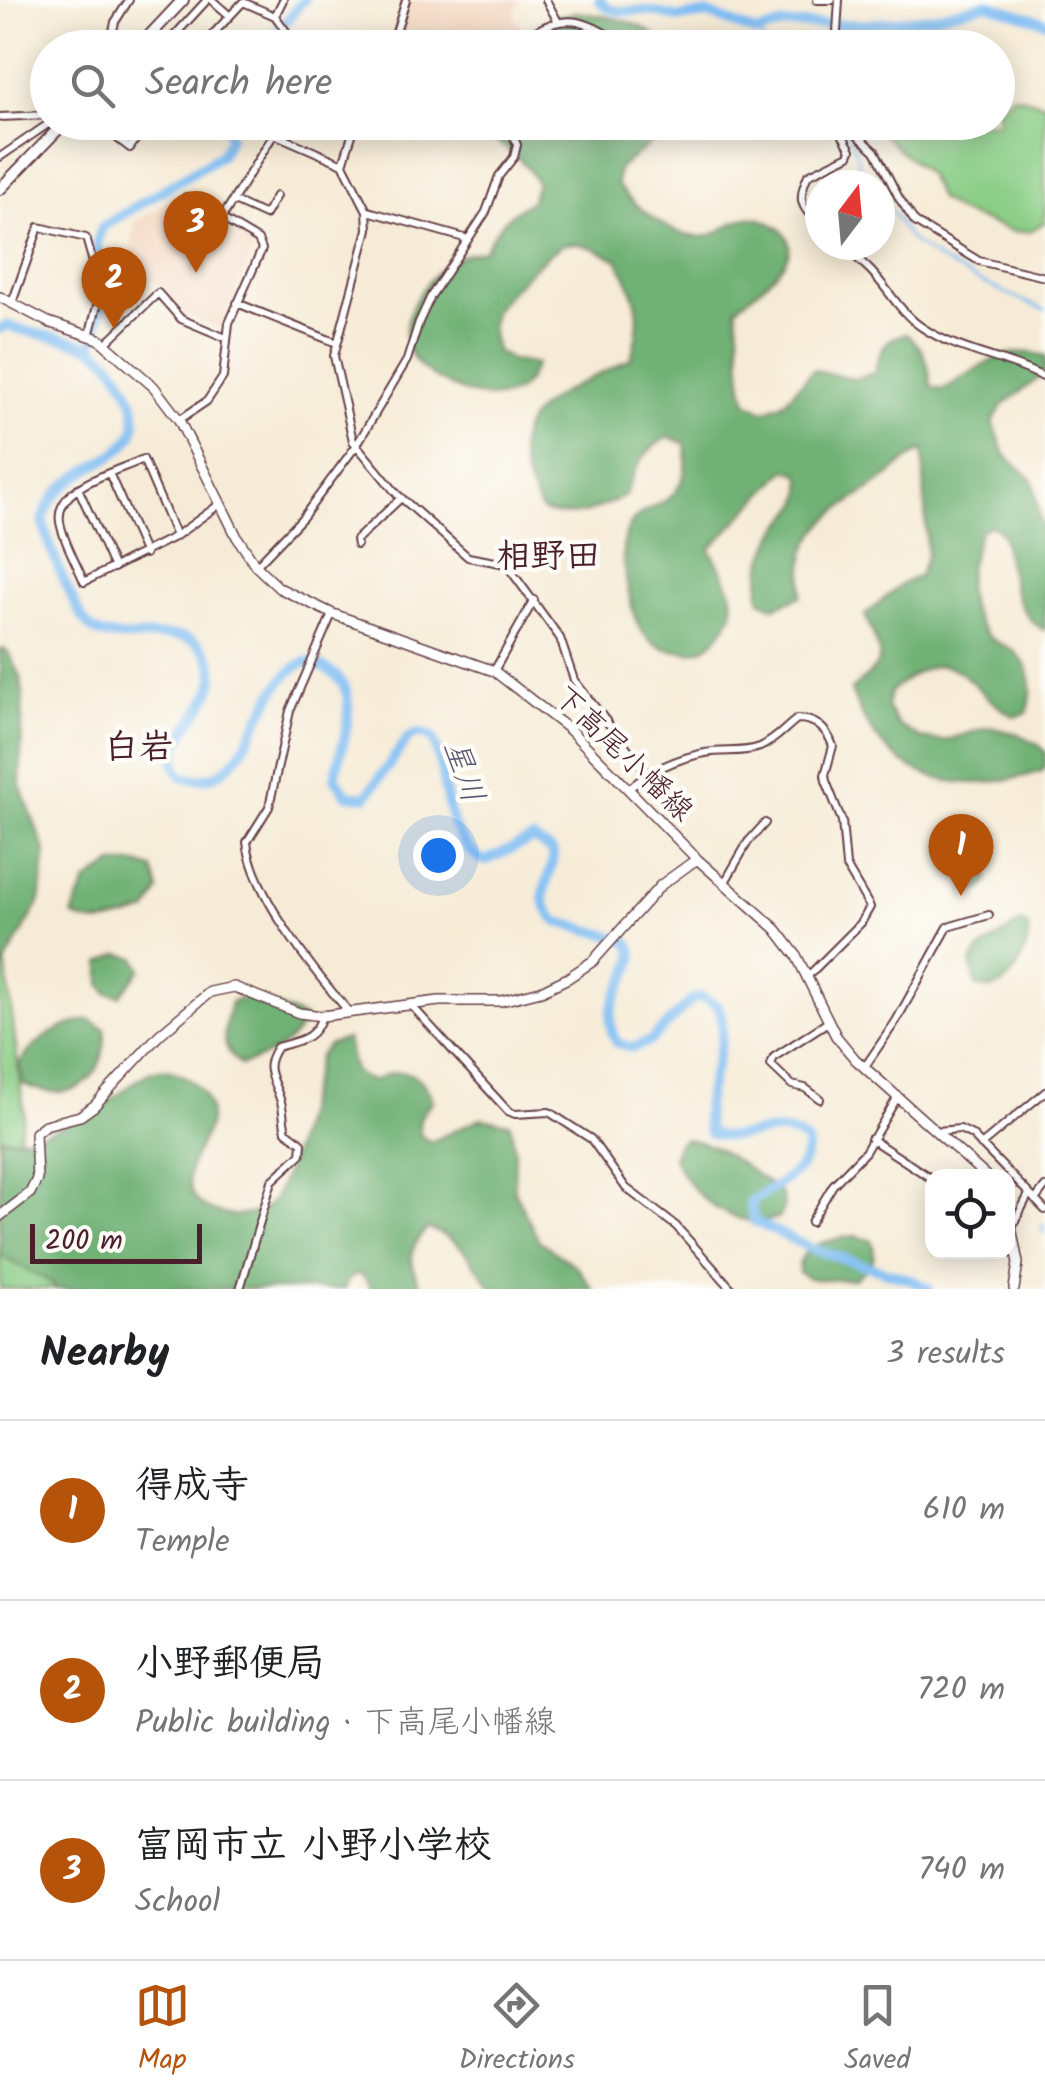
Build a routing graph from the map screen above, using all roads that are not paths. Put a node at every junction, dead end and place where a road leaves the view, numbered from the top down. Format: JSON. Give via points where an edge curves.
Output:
{"nodes":[{"id":1,"x":129,"y":0,"type":"edge"},
{"id":2,"x":182,"y":0,"type":"edge"},
{"id":3,"x":210,"y":0,"type":"edge"},
{"id":4,"x":283,"y":0,"type":"edge"},
{"id":5,"x":406,"y":0,"type":"edge"},
{"id":6,"x":546,"y":0,"type":"edge"},
{"id":7,"x":816,"y":0,"type":"edge"},
{"id":8,"x":836,"y":0,"type":"edge"},
{"id":9,"x":230,"y":16,"type":"junction"},
{"id":10,"x":275,"y":16,"type":"junction"},
{"id":11,"x":557,"y":20,"type":"junction"},
{"id":12,"x":114,"y":30,"type":"edge"},
{"id":13,"x":154,"y":30,"type":"edge"},
{"id":14,"x":181,"y":30,"type":"edge"},
{"id":15,"x":217,"y":30,"type":"edge"},
{"id":16,"x":284,"y":30,"type":"edge"},
{"id":17,"x":397,"y":30,"type":"edge"},
{"id":18,"x":536,"y":30,"type":"edge"},
{"id":19,"x":599,"y":30,"type":"edge"},
{"id":20,"x":836,"y":30,"type":"edge"},
{"id":21,"x":30,"y":116,"type":"edge"},
{"id":22,"x":0,"y":118,"type":"edge"},
{"id":23,"x":30,"y":136,"type":"edge"},
{"id":24,"x":48,"y":140,"type":"edge"},
{"id":25,"x":270,"y":140,"type":"edge"},
{"id":26,"x":288,"y":140,"type":"edge"},
{"id":27,"x":350,"y":140,"type":"edge"},
{"id":28,"x":515,"y":140,"type":"edge"},
{"id":29,"x":844,"y":140,"type":"edge"},
{"id":30,"x":862,"y":140,"type":"edge"},
{"id":31,"x":0,"y":157,"type":"edge"},
{"id":32,"x":342,"y":164,"type":"junction"},
{"id":33,"x":818,"y":170,"type":"edge"},
{"id":34,"x":805,"y":185,"type":"edge"},
{"id":35,"x":0,"y":189,"type":"edge"},
{"id":36,"x":276,"y":196,"type":"dead end"},
{"id":37,"x":186,"y":197,"type":"dead end"},
{"id":38,"x":234,"y":200,"type":"junction"},
{"id":39,"x":368,"y":211,"type":"junction"},
{"id":40,"x":805,"y":212,"type":"edge"},
{"id":41,"x":222,"y":218,"type":"junction"},
{"id":42,"x":468,"y":238,"type":"junction"},
{"id":43,"x":859,"y":260,"type":"edge"},
{"id":44,"x":1045,"y":277,"type":"edge"},
{"id":45,"x":0,"y":298,"type":"edge"},
{"id":46,"x":12,"y":302,"type":"junction"},
{"id":47,"x":237,"y":303,"type":"junction"},
{"id":48,"x":226,"y":338,"type":"junction"},
{"id":49,"x":97,"y":339,"type":"junction"},
{"id":50,"x":337,"y":343,"type":"junction"},
{"id":51,"x":1045,"y":378,"type":"edge"},
{"id":52,"x":179,"y":420,"type":"junction"},
{"id":53,"x":356,"y":446,"type":"junction"},
{"id":54,"x":110,"y":472,"type":"junction"},
{"id":55,"x":78,"y":488,"type":"junction"},
{"id":56,"x":401,"y":498,"type":"junction"},
{"id":57,"x":221,"y":504,"type":"junction"},
{"id":58,"x":176,"y":536,"type":"junction"},
{"id":59,"x":357,"y":546,"type":"dead end"},
{"id":60,"x":145,"y":554,"type":"junction"},
{"id":61,"x":256,"y":566,"type":"junction"},
{"id":62,"x":114,"y":568,"type":"junction"},
{"id":63,"x":534,"y":599,"type":"junction"},
{"id":64,"x":332,"y":614,"type":"junction"},
{"id":65,"x":494,"y":672,"type":"junction"},
{"id":66,"x":647,"y":773,"type":"junction"},
{"id":67,"x":627,"y":790,"type":"junction"},
{"id":68,"x":765,"y":823,"type":"dead end"},
{"id":69,"x":697,"y":859,"type":"junction"},
{"id":70,"x":724,"y":882,"type":"junction"},
{"id":71,"x":989,"y":915,"type":"dead end"},
{"id":72,"x":807,"y":977,"type":"junction"},
{"id":73,"x":410,"y":1004,"type":"junction"},
{"id":74,"x":350,"y":1014,"type":"junction"},
{"id":75,"x":322,"y":1016,"type":"junction"},
{"id":76,"x":828,"y":1022,"type":"junction"},
{"id":77,"x":864,"y":1068,"type":"junction"},
{"id":78,"x":1045,"y":1092,"type":"edge"},
{"id":79,"x":897,"y":1098,"type":"junction"},
{"id":80,"x":820,"y":1099,"type":"dead end"},
{"id":81,"x":936,"y":1131,"type":"junction"},
{"id":82,"x":872,"y":1139,"type":"junction"},
{"id":83,"x":981,"y":1145,"type":"junction"},
{"id":84,"x":978,"y":1169,"type":"edge"},
{"id":85,"x":925,"y":1174,"type":"edge"},
{"id":86,"x":1045,"y":1187,"type":"edge"},
{"id":87,"x":1032,"y":1198,"type":"junction"},
{"id":88,"x":1045,"y":1210,"type":"edge"},
{"id":89,"x":1015,"y":1213,"type":"edge"},
{"id":90,"x":0,"y":1216,"type":"edge"},
{"id":91,"x":811,"y":1222,"type":"dead end"},
{"id":92,"x":1015,"y":1248,"type":"edge"},
{"id":93,"x":240,"y":1289,"type":"edge"},
{"id":94,"x":732,"y":1289,"type":"edge"},
{"id":95,"x":1014,"y":1289,"type":"edge"}],
"edges":[{"from":1,"to":12,"type":"street"},
{"from":2,"to":13,"type":"main road"},
{"from":3,"to":9,"type":"street"},
{"from":3,"to":14,"type":"street"},
{"from":4,"to":10,"type":"street"},
{"from":5,"to":17,"type":"street"},
{"from":6,"to":11,"type":"street"},
{"from":7,"to":8,"type":"street"},
{"from":8,"to":20,"type":"street"},
{"from":9,"to":10,"type":"street","via":[[243,2]]},
{"from":9,"to":15,"type":"street"},
{"from":10,"to":16,"type":"street"},
{"from":11,"to":18,"type":"street"},
{"from":11,"to":19,"type":"street"},
{"from":21,"to":22,"type":"street"},
{"from":23,"to":31,"type":"street"},
{"from":24,"to":35,"type":"main road"},
{"from":25,"to":38,"type":"street"},
{"from":26,"to":32,"type":"street"},
{"from":27,"to":32,"type":"street"},
{"from":28,"to":42,"type":"street","via":[[514,157]]},
{"from":29,"to":33,"type":"street","via":[[849,155]]},
{"from":30,"to":44,"type":"street","via":[[915,222],[979,261]]},
{"from":32,"to":39,"type":"street"},
{"from":34,"to":40,"type":"street"},
{"from":36,"to":38,"type":"street","via":[[265,215]]},
{"from":37,"to":41,"type":"street"},
{"from":38,"to":41,"type":"street"},
{"from":39,"to":42,"type":"street"},
{"from":39,"to":50,"type":"street"},
{"from":41,"to":47,"type":"street","via":[[262,246]]},
{"from":42,"to":53,"type":"street","via":[[431,296],[407,360]]},
{"from":43,"to":51,"type":"street","via":[[922,328]]},
{"from":45,"to":46,"type":"main road","name":"下高尾小幡線"},
{"from":46,"to":49,"type":"main road","name":"下高尾小幡線"},
{"from":46,"to":49,"type":"street","via":[[39,227],[86,238],[101,291]]},
{"from":47,"to":48,"type":"street"},
{"from":47,"to":50,"type":"street"},
{"from":48,"to":49,"type":"street","via":[[181,319],[158,293]]},
{"from":48,"to":52,"type":"street","via":[[216,391]]},
{"from":49,"to":52,"type":"main road","name":"下高尾小幡線","via":[[154,387]]},
{"from":50,"to":53,"type":"street","via":[[334,356]]},
{"from":52,"to":57,"type":"main road","name":"下高尾小幡線"},
{"from":53,"to":56,"type":"street"},
{"from":53,"to":61,"type":"street"},
{"from":54,"to":55,"type":"street"},
{"from":54,"to":58,"type":"street","via":[[144,459]]},
{"from":54,"to":60,"type":"street"},
{"from":55,"to":62,"type":"street"},
{"from":55,"to":62,"type":"street","via":[[60,522],[84,582]]},
{"from":56,"to":59,"type":"street"},
{"from":56,"to":63,"type":"street","via":[[468,557],[506,564]]},
{"from":57,"to":58,"type":"street"},
{"from":57,"to":61,"type":"main road","name":"下高尾小幡線"},
{"from":58,"to":60,"type":"street"},
{"from":60,"to":62,"type":"street"},
{"from":61,"to":64,"type":"main road","name":"下高尾小幡線","via":[[280,588]]},
{"from":63,"to":65,"type":"street"},
{"from":63,"to":66,"type":"street","via":[[560,638],[574,680]]},
{"from":64,"to":65,"type":"main road","name":"下高尾小幡線"},
{"from":64,"to":74,"type":"street","via":[[290,710],[269,808],[250,834],[248,852],[295,945]]},
{"from":65,"to":67,"type":"main road","name":"下高尾小幡線","via":[[570,730]]},
{"from":66,"to":67,"type":"street"},
{"from":66,"to":72,"type":"street","via":[[708,752],[760,747],[800,718],[827,732],[834,750],[825,775],[842,821],[846,866],[870,907]]},
{"from":67,"to":69,"type":"main road","name":"下高尾小幡線"},
{"from":68,"to":70,"type":"street"},
{"from":69,"to":70,"type":"main road","name":"下高尾小幡線"},
{"from":69,"to":73,"type":"main road","via":[[661,885],[593,961],[541,991],[501,1001]]},
{"from":70,"to":72,"type":"main road","name":"下高尾小幡線","via":[[776,929]]},
{"from":71,"to":77,"type":"street","via":[[948,926]]},
{"from":72,"to":76,"type":"main road","name":"下高尾小幡線"},
{"from":73,"to":74,"type":"main road"},
{"from":73,"to":94,"type":"street","via":[[508,1110],[548,1112],[591,1140],[626,1188],[676,1226]]},
{"from":74,"to":75,"type":"main road"},
{"from":75,"to":90,"type":"main road","via":[[234,987],[210,992],[159,1035],[94,1106],[35,1133],[38,1179]]},
{"from":75,"to":93,"type":"street","via":[[314,1034],[278,1046],[269,1062],[286,1131],[303,1147],[272,1181]]},
{"from":76,"to":77,"type":"main road","name":"下高尾小幡線"},
{"from":76,"to":80,"type":"street","via":[[771,1065]]},
{"from":77,"to":79,"type":"main road","name":"下高尾小幡線"},
{"from":78,"to":83,"type":"street"},
{"from":79,"to":81,"type":"main road","name":"下高尾小幡線"},
{"from":79,"to":82,"type":"street"},
{"from":81,"to":83,"type":"street","via":[[960,1129]]},
{"from":81,"to":84,"type":"main road","name":"下高尾小幡線"},
{"from":82,"to":85,"type":"street"},
{"from":82,"to":91,"type":"street"},
{"from":83,"to":87,"type":"street"},
{"from":86,"to":87,"type":"street"},
{"from":87,"to":88,"type":"street"},
{"from":87,"to":89,"type":"street"},
{"from":92,"to":95,"type":"main road"}]}
